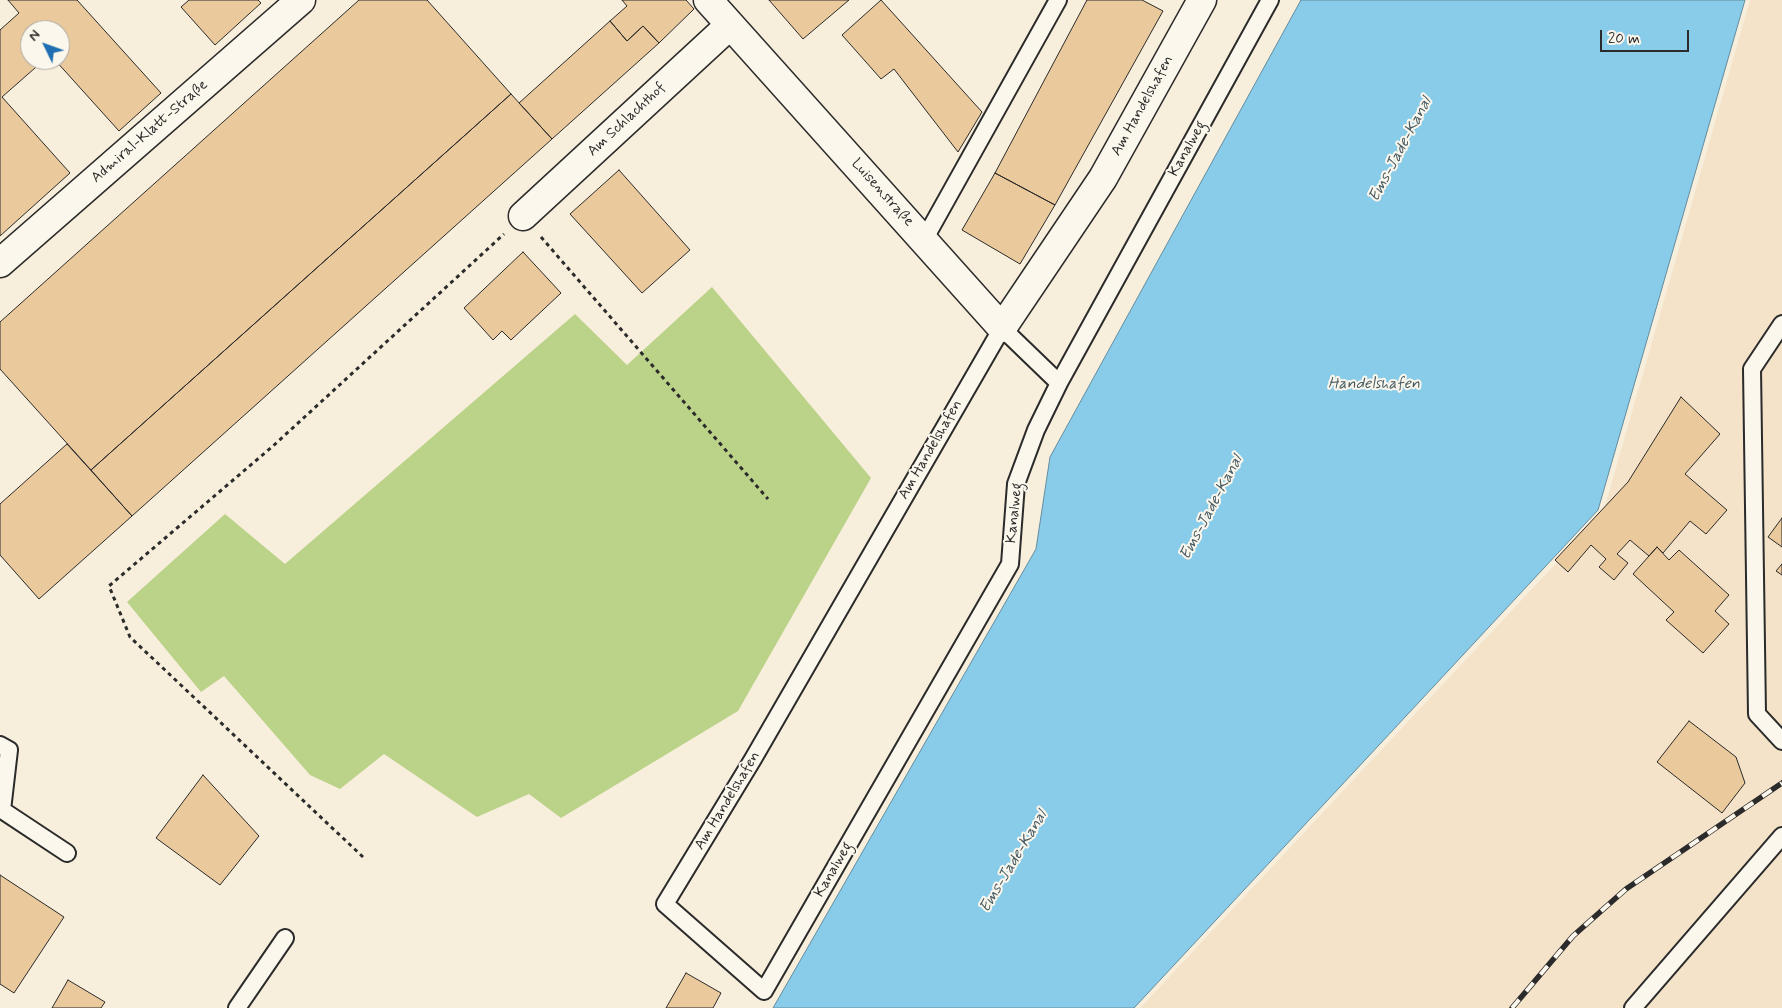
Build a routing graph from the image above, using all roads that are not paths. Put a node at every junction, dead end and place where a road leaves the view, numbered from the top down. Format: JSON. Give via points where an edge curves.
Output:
{"nodes":[{"id":1,"x":301,"y":0,"type":"edge"},
{"id":2,"x":708,"y":0,"type":"edge"},
{"id":3,"x":1058,"y":0,"type":"edge"},
{"id":4,"x":1270,"y":0,"type":"edge"},
{"id":5,"x":1195,"y":2,"type":"edge"},
{"id":6,"x":730,"y":25,"type":"junction"},
{"id":7,"x":524,"y":216,"type":"road end"},
{"id":8,"x":924,"y":240,"type":"junction"},
{"id":9,"x":0,"y":263,"type":"edge"},
{"id":10,"x":1782,"y":324,"type":"edge"},
{"id":11,"x":1002,"y":328,"type":"junction"},
{"id":12,"x":1059,"y":383,"type":"junction"},
{"id":13,"x":1782,"y":741,"type":"edge"},
{"id":14,"x":0,"y":744,"type":"edge"},
{"id":15,"x":1782,"y":836,"type":"edge"},
{"id":16,"x":68,"y":853,"type":"dead end"},
{"id":17,"x":285,"y":938,"type":"dead end"},
{"id":18,"x":764,"y":991,"type":"joint"},
{"id":19,"x":237,"y":1008,"type":"edge"},
{"id":20,"x":1633,"y":1008,"type":"edge"}],
"edges":[{"from":1,"to":9,"type":"street","name":"Admiral-Klatt-Straße"},
{"from":2,"to":6,"type":"street","name":"Luisenstraße"},
{"from":3,"to":8,"type":"lane"},
{"from":4,"to":12,"type":"lane","name":"Kanalweg"},
{"from":5,"to":11,"type":"street","name":"Am Handelshafen","via":[[1102,178]]},
{"from":6,"to":7,"type":"street","name":"Am Schlachthof"},
{"from":6,"to":8,"type":"street","name":"Luisenstraße"},
{"from":8,"to":11,"type":"street","name":"Luisenstraße"},
{"from":10,"to":13,"type":"lane","via":[[1752,369],[1757,714]]},
{"from":11,"to":12,"type":"lane","name":"Luisenstraße"},
{"from":11,"to":18,"type":"lane","name":"Am Handelshafen","via":[[753,759],[665,904]]},
{"from":12,"to":18,"type":"lane","name":"Kanalweg","via":[[1036,430],[1016,484],[1010,564]]},
{"from":14,"to":16,"type":"lane","via":[[9,750],[2,810]]},
{"from":15,"to":20,"type":"lane"},
{"from":17,"to":19,"type":"lane"}]}
